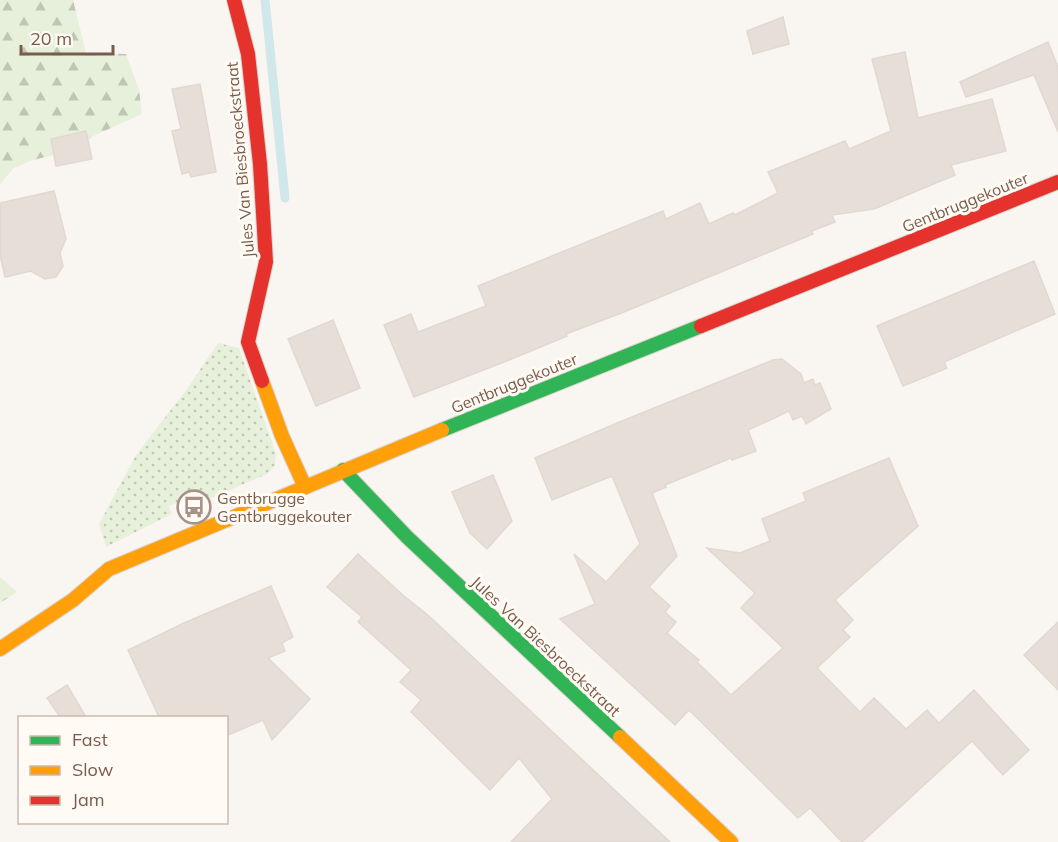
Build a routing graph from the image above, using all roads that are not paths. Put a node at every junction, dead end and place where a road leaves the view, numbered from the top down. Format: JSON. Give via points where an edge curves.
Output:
{"nodes":[{"id":1,"x":234,"y":0,"type":"edge"},
{"id":2,"x":1058,"y":182,"type":"edge"},
{"id":3,"x":343,"y":470,"type":"junction"},
{"id":4,"x":305,"y":487,"type":"junction"},
{"id":5,"x":0,"y":649,"type":"edge"},
{"id":6,"x":730,"y":842,"type":"edge"}],
"edges":[{"from":1,"to":4,"type":"street","name":"Jules Van Biesbroeckstraat","via":[[248,54],[266,262],[248,342]]},
{"from":2,"to":3,"type":"street","name":"Gentbruggekouter"},
{"from":3,"to":4,"type":"street","name":"Gentbruggekouter"},
{"from":3,"to":6,"type":"street","name":"Jules Van Biesbroeckstraat","via":[[407,537]]},
{"from":4,"to":5,"type":"street","name":"Gentbruggekouter","via":[[109,569],[73,600]]}]}
